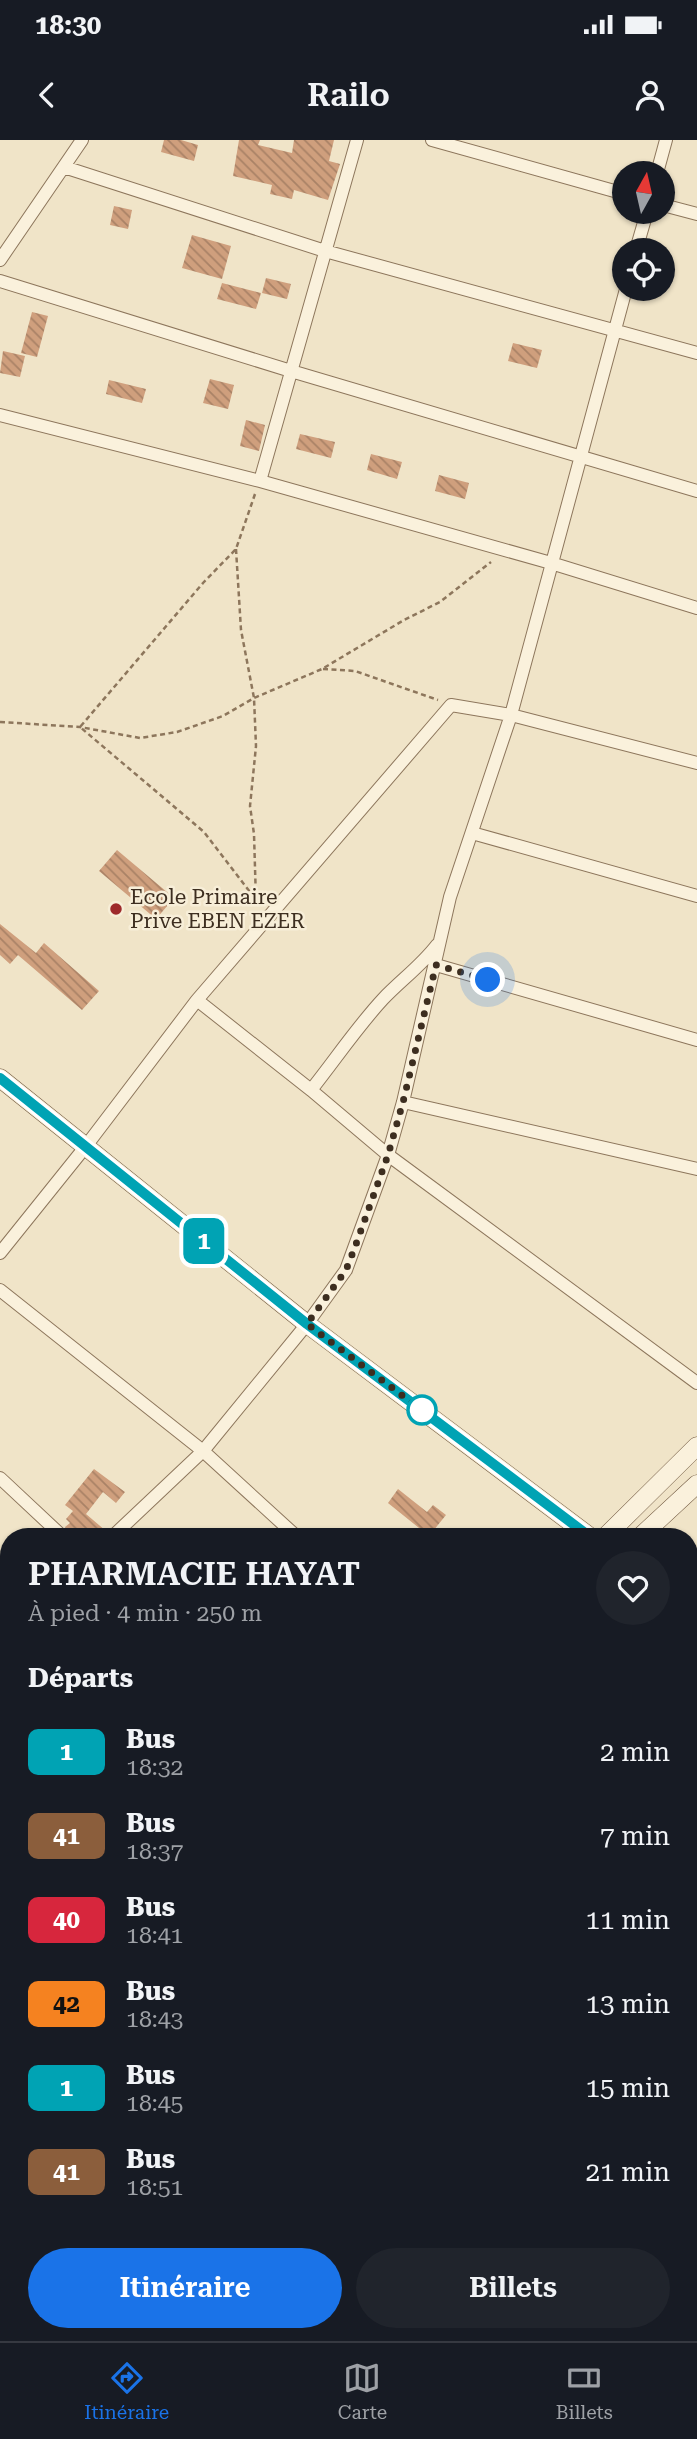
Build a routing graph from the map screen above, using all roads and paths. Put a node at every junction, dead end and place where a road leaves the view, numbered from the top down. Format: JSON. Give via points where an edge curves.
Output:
{"nodes":[{"id":1,"x":82,"y":140,"type":"edge"},
{"id":2,"x":357,"y":140,"type":"edge"},
{"id":3,"x":432,"y":140,"type":"edge"},
{"id":4,"x":666,"y":140,"type":"edge"},
{"id":5,"x":660,"y":161,"type":"edge"},
{"id":6,"x":64,"y":167,"type":"junction"},
{"id":7,"x":612,"y":190,"type":"edge"},
{"id":8,"x":676,"y":208,"type":"edge"},
{"id":9,"x":697,"y":214,"type":"edge"},
{"id":10,"x":325,"y":251,"type":"junction"},
{"id":11,"x":0,"y":260,"type":"edge"},
{"id":12,"x":0,"y":281,"type":"edge"},
{"id":13,"x":623,"y":301,"type":"edge"},
{"id":14,"x":614,"y":331,"type":"junction"},
{"id":15,"x":697,"y":353,"type":"edge"},
{"id":16,"x":291,"y":371,"type":"junction"},
{"id":17,"x":0,"y":415,"type":"edge"},
{"id":18,"x":580,"y":456,"type":"junction"},
{"id":19,"x":260,"y":481,"type":"junction"},
{"id":20,"x":697,"y":491,"type":"edge"},
{"id":21,"x":236,"y":549,"type":"junction"},
{"id":22,"x":505,"y":551,"type":"junction"},
{"id":23,"x":551,"y":563,"type":"junction"},
{"id":24,"x":694,"y":610,"type":"edge"},
{"id":25,"x":322,"y":669,"type":"junction"},
{"id":26,"x":254,"y":698,"type":"junction"},
{"id":27,"x":451,"y":705,"type":"junction"},
{"id":28,"x":511,"y":715,"type":"junction"},
{"id":29,"x":0,"y":722,"type":"edge"},
{"id":30,"x":80,"y":727,"type":"junction"},
{"id":31,"x":697,"y":763,"type":"edge"},
{"id":32,"x":472,"y":833,"type":"junction"},
{"id":33,"x":697,"y":896,"type":"edge"},
{"id":34,"x":256,"y":901,"type":"junction"},
{"id":35,"x":270,"y":916,"type":"junction"},
{"id":36,"x":440,"y":942,"type":"junction"},
{"id":37,"x":436,"y":965,"type":"junction"},
{"id":38,"x":197,"y":1000,"type":"junction"},
{"id":39,"x":697,"y":1040,"type":"edge"},
{"id":40,"x":0,"y":1078,"type":"edge"},
{"id":41,"x":311,"y":1090,"type":"junction"},
{"id":42,"x":403,"y":1102,"type":"junction"},
{"id":43,"x":86,"y":1146,"type":"junction"},
{"id":44,"x":388,"y":1155,"type":"junction"},
{"id":45,"x":697,"y":1169,"type":"edge"},
{"id":46,"x":0,"y":1253,"type":"edge"},
{"id":47,"x":0,"y":1290,"type":"edge"},
{"id":48,"x":307,"y":1324,"type":"junction"},
{"id":49,"x":697,"y":1384,"type":"edge"},
{"id":50,"x":697,"y":1446,"type":"edge"},
{"id":51,"x":203,"y":1451,"type":"junction"},
{"id":52,"x":0,"y":1478,"type":"edge"},
{"id":53,"x":697,"y":1484,"type":"edge"},
{"id":54,"x":53,"y":1528,"type":"edge"},
{"id":55,"x":121,"y":1528,"type":"edge"},
{"id":56,"x":287,"y":1528,"type":"edge"},
{"id":57,"x":578,"y":1528,"type":"edge"},
{"id":58,"x":614,"y":1528,"type":"edge"},
{"id":59,"x":650,"y":1528,"type":"edge"}],
"edges":[{"from":1,"to":6,"type":"street"},
{"from":2,"to":10,"type":"street"},
{"from":3,"to":7,"type":"street"},
{"from":4,"to":5,"type":"street"},
{"from":6,"to":10,"type":"street"},
{"from":6,"to":11,"type":"street"},
{"from":8,"to":9,"type":"street"},
{"from":10,"to":14,"type":"street"},
{"from":10,"to":16,"type":"street"},
{"from":12,"to":16,"type":"street"},
{"from":13,"to":14,"type":"street"},
{"from":14,"to":15,"type":"street"},
{"from":14,"to":18,"type":"street"},
{"from":16,"to":18,"type":"street"},
{"from":16,"to":19,"type":"street"},
{"from":17,"to":19,"type":"street"},
{"from":18,"to":20,"type":"street"},
{"from":18,"to":23,"type":"street"},
{"from":19,"to":21,"type":"path"},
{"from":19,"to":22,"type":"street"},
{"from":21,"to":26,"type":"path","via":[[241,630]]},
{"from":21,"to":30,"type":"path"},
{"from":22,"to":23,"type":"street"},
{"from":22,"to":25,"type":"path","via":[[440,603]]},
{"from":23,"to":24,"type":"street"},
{"from":23,"to":28,"type":"street"},
{"from":25,"to":26,"type":"path"},
{"from":25,"to":27,"type":"path","via":[[355,671]]},
{"from":26,"to":30,"type":"path","via":[[223,716],[164,734],[140,738]]},
{"from":26,"to":34,"type":"path","via":[[256,746],[250,806]]},
{"from":27,"to":28,"type":"street"},
{"from":27,"to":35,"type":"street"},
{"from":28,"to":31,"type":"street"},
{"from":28,"to":32,"type":"street"},
{"from":29,"to":30,"type":"path"},
{"from":30,"to":34,"type":"path","via":[[204,832]]},
{"from":32,"to":33,"type":"street"},
{"from":32,"to":36,"type":"street"},
{"from":34,"to":35,"type":"path"},
{"from":35,"to":38,"type":"street"},
{"from":36,"to":37,"type":"street"},
{"from":36,"to":41,"type":"street","via":[[382,1001]]},
{"from":37,"to":39,"type":"street"},
{"from":37,"to":42,"type":"street"},
{"from":38,"to":41,"type":"street"},
{"from":38,"to":43,"type":"street"},
{"from":40,"to":43,"type":"street"},
{"from":41,"to":44,"type":"street"},
{"from":42,"to":44,"type":"street"},
{"from":42,"to":45,"type":"street"},
{"from":43,"to":46,"type":"street"},
{"from":43,"to":48,"type":"street"},
{"from":44,"to":48,"type":"street","via":[[346,1270]]},
{"from":44,"to":49,"type":"street"},
{"from":47,"to":51,"type":"street"},
{"from":48,"to":51,"type":"street"},
{"from":48,"to":57,"type":"street"},
{"from":50,"to":58,"type":"street"},
{"from":51,"to":55,"type":"street"},
{"from":51,"to":56,"type":"street"},
{"from":52,"to":54,"type":"street"},
{"from":53,"to":59,"type":"street"}]}
